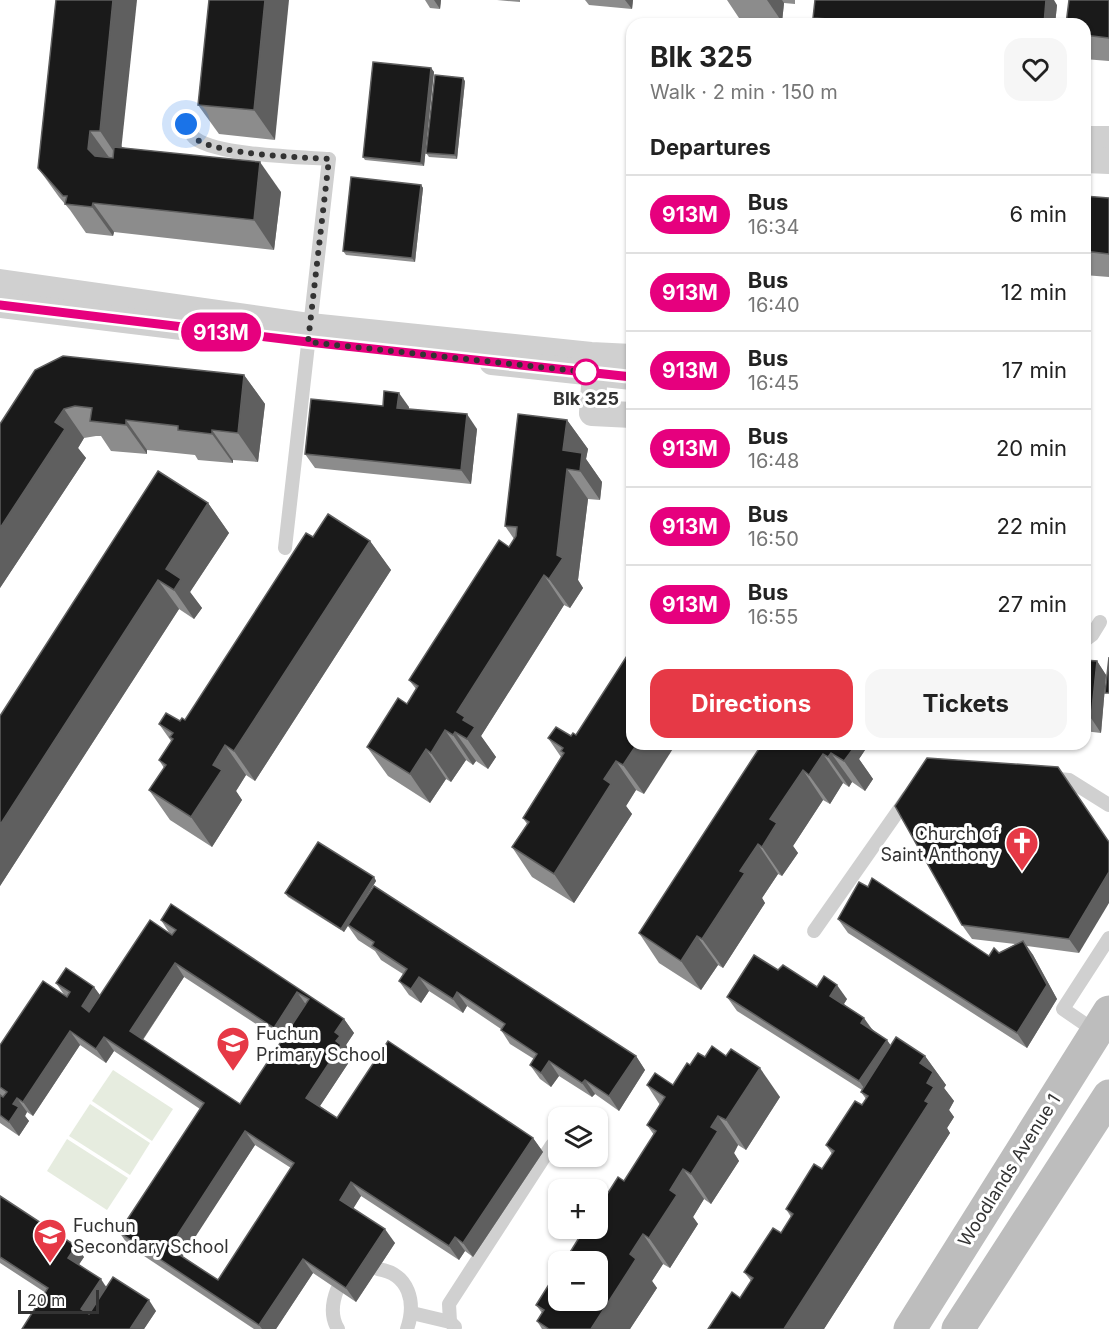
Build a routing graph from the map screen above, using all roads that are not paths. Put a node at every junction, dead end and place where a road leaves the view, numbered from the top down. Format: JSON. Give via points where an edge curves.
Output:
{"nodes":[{"id":1,"x":186,"y":124,"type":"dead end"},
{"id":2,"x":1091,"y":139,"type":"edge"},
{"id":3,"x":1109,"y":139,"type":"edge"},
{"id":4,"x":1091,"y":160,"type":"edge"},
{"id":5,"x":1109,"y":161,"type":"edge"},
{"id":6,"x":0,"y":282,"type":"edge"},
{"id":7,"x":0,"y":305,"type":"edge"},
{"id":8,"x":309,"y":334,"type":"junction"},
{"id":9,"x":626,"y":357,"type":"edge"},
{"id":10,"x":595,"y":373,"type":"junction"},
{"id":11,"x":626,"y":376,"type":"edge"},
{"id":12,"x":626,"y":415,"type":"edge"},
{"id":13,"x":285,"y":548,"type":"dead end"},
{"id":14,"x":1100,"y":622,"type":"dead end"},
{"id":15,"x":1091,"y":636,"type":"edge"},
{"id":16,"x":1034,"y":777,"type":"edge"},
{"id":17,"x":916,"y":786,"type":"edge"},
{"id":18,"x":1109,"y":805,"type":"edge"},
{"id":19,"x":814,"y":931,"type":"dead end"},
{"id":20,"x":1109,"y":938,"type":"edge"},
{"id":21,"x":1105,"y":1028,"type":"edge"},
{"id":22,"x":1109,"y":1096,"type":"edge"},
{"id":23,"x":548,"y":1151,"type":"edge"},
{"id":24,"x":378,"y":1269,"type":"edge"},
{"id":25,"x":337,"y":1290,"type":"edge"},
{"id":26,"x":412,"y":1313,"type":"junction"},
{"id":27,"x":453,"y":1326,"type":"edge"},
{"id":28,"x":338,"y":1329,"type":"edge"},
{"id":29,"x":407,"y":1329,"type":"edge"},
{"id":30,"x":910,"y":1329,"type":"edge"},
{"id":31,"x":958,"y":1329,"type":"edge"}],
"edges":[{"from":1,"to":8,"type":"lane","via":[[194,138],[211,146],[329,159]]},
{"from":2,"to":3,"type":"street"},
{"from":4,"to":5,"type":"street"},
{"from":6,"to":8,"type":"street"},
{"from":7,"to":8,"type":"street"},
{"from":8,"to":9,"type":"street"},
{"from":8,"to":10,"type":"street"},
{"from":8,"to":13,"type":"lane"},
{"from":10,"to":11,"type":"street"},
{"from":10,"to":12,"type":"street","via":[[592,413]]},
{"from":14,"to":15,"type":"lane"},
{"from":16,"to":18,"type":"lane","via":[[1070,780]]},
{"from":17,"to":19,"type":"lane"},
{"from":20,"to":21,"type":"lane","via":[[1063,1010]]},
{"from":21,"to":30,"type":"main road","name":"Woodlands Avenue 1"},
{"from":22,"to":31,"type":"main road"},
{"from":23,"to":27,"type":"lane","via":[[449,1304]]},
{"from":24,"to":26,"type":"lane","via":[[400,1280],[410,1295]]},
{"from":25,"to":28,"type":"lane","via":[[332,1305]]},
{"from":26,"to":27,"type":"lane"},
{"from":26,"to":29,"type":"lane"}]}
